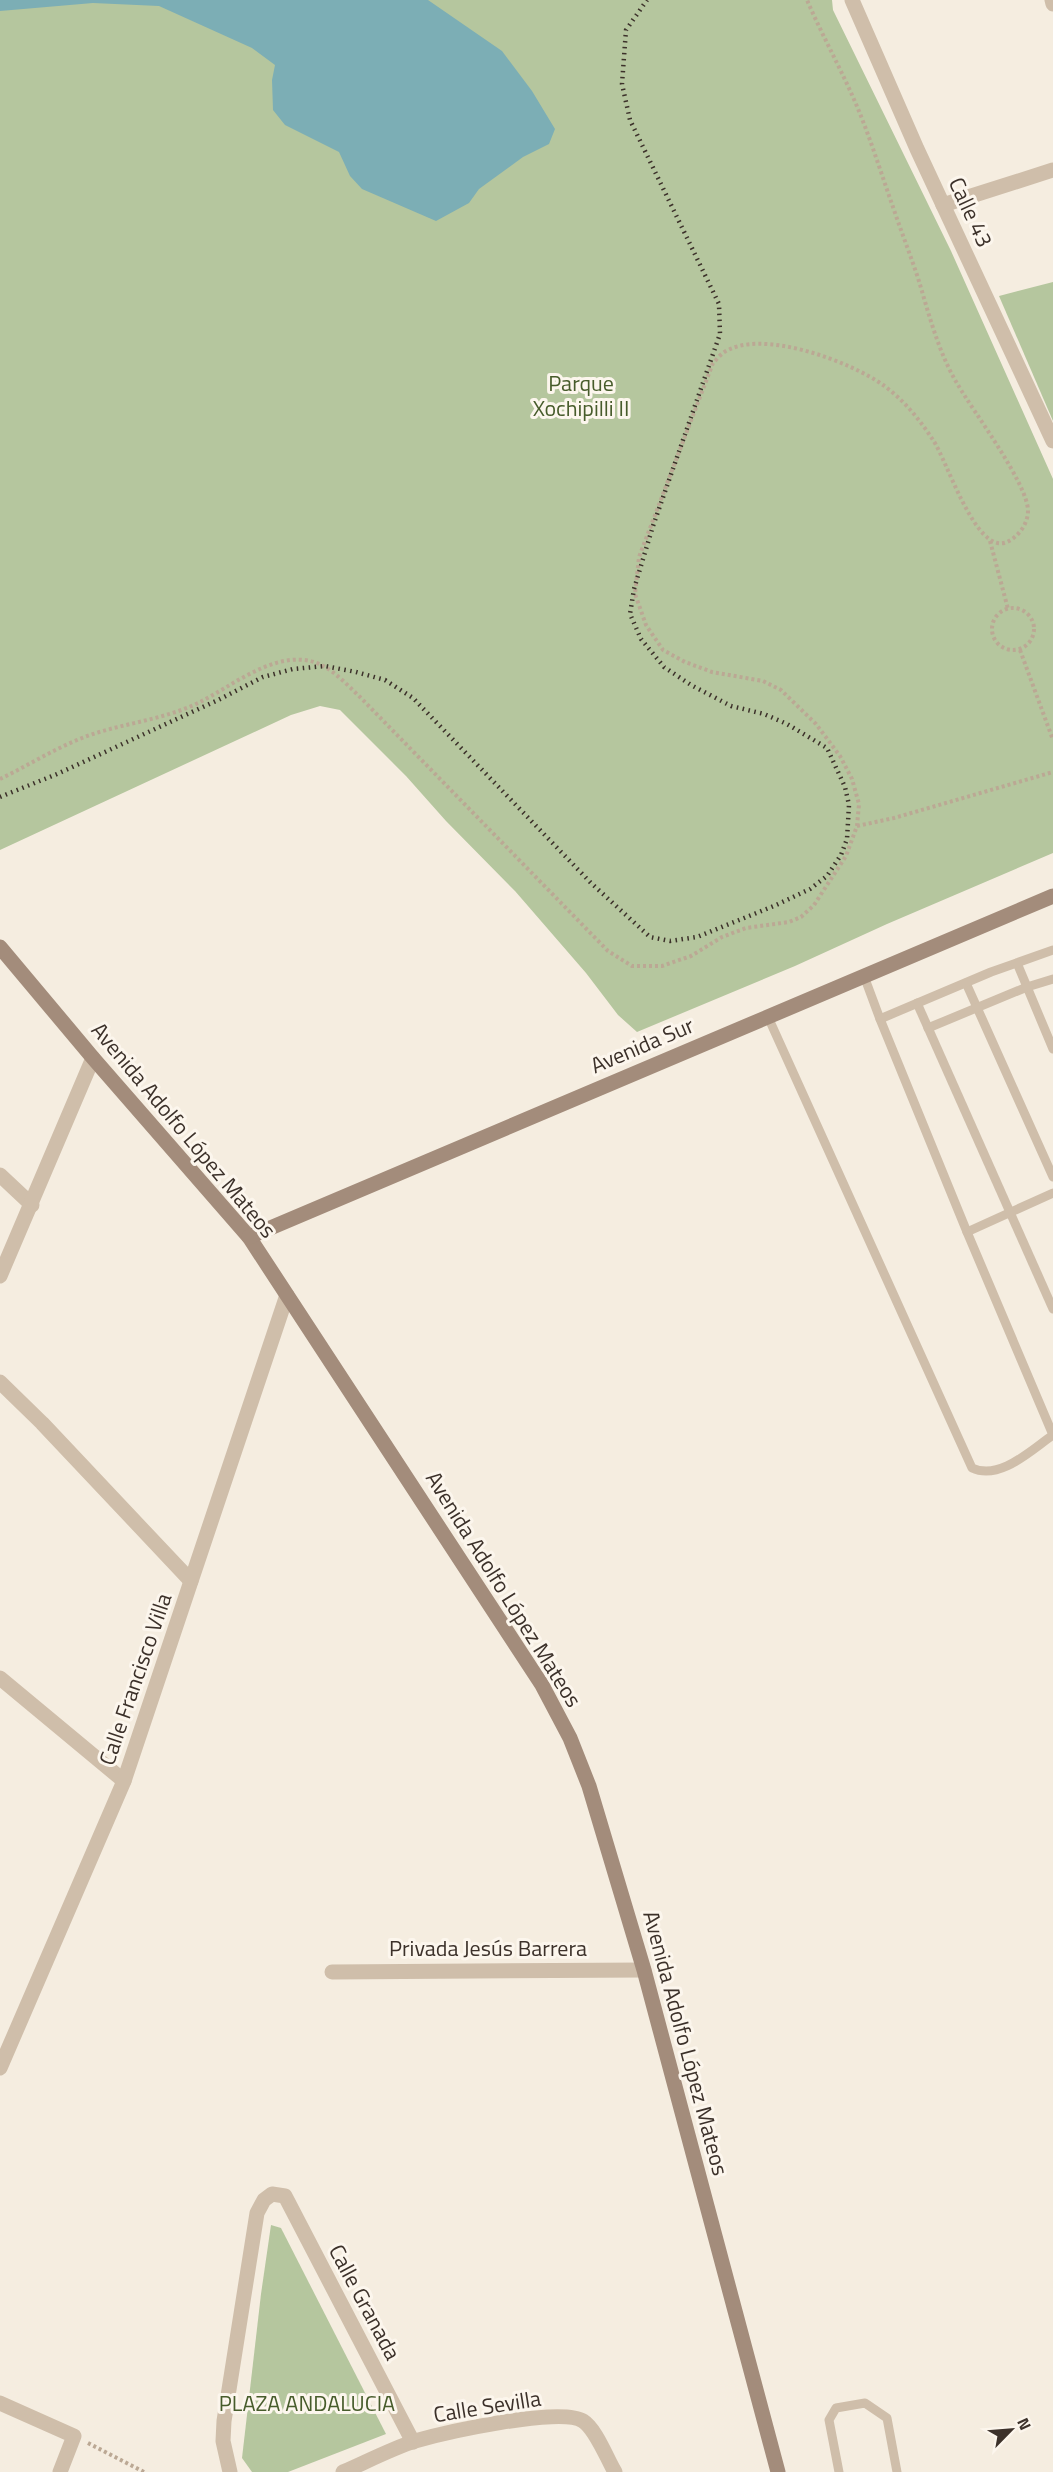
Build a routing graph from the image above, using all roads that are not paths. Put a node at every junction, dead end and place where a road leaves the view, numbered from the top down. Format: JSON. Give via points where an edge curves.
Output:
{"nodes":[{"id":1,"x":852,"y":0,"type":"edge"},
{"id":2,"x":1053,"y":170,"type":"edge"},
{"id":3,"x":943,"y":205,"type":"junction"},
{"id":4,"x":1053,"y":441,"type":"edge"},
{"id":5,"x":1053,"y":896,"type":"edge"},
{"id":6,"x":0,"y":947,"type":"edge"},
{"id":7,"x":1053,"y":950,"type":"edge"},
{"id":8,"x":1017,"y":963,"type":"junction"},
{"id":9,"x":864,"y":976,"type":"junction"},
{"id":10,"x":1053,"y":978,"type":"edge"},
{"id":11,"x":966,"y":982,"type":"junction"},
{"id":12,"x":1027,"y":987,"type":"junction"},
{"id":13,"x":917,"y":1003,"type":"junction"},
{"id":14,"x":977,"y":1007,"type":"junction"},
{"id":15,"x":768,"y":1017,"type":"junction"},
{"id":16,"x":880,"y":1019,"type":"junction"},
{"id":17,"x":928,"y":1028,"type":"junction"},
{"id":18,"x":1053,"y":1049,"type":"edge"},
{"id":19,"x":93,"y":1058,"type":"junction"},
{"id":20,"x":0,"y":1174,"type":"edge"},
{"id":21,"x":1053,"y":1177,"type":"edge"},
{"id":22,"x":1053,"y":1193,"type":"edge"},
{"id":23,"x":32,"y":1205,"type":"junction"},
{"id":24,"x":1010,"y":1213,"type":"junction"},
{"id":25,"x":967,"y":1232,"type":"junction"},
{"id":26,"x":249,"y":1237,"type":"junction"},
{"id":27,"x":0,"y":1276,"type":"edge"},
{"id":28,"x":287,"y":1295,"type":"junction"},
{"id":29,"x":1053,"y":1309,"type":"edge"},
{"id":30,"x":0,"y":1382,"type":"edge"},
{"id":31,"x":191,"y":1581,"type":"junction"},
{"id":32,"x":0,"y":1678,"type":"edge"},
{"id":33,"x":124,"y":1781,"type":"junction"},
{"id":34,"x":644,"y":1970,"type":"junction"},
{"id":35,"x":332,"y":1972,"type":"dead end"},
{"id":36,"x":5,"y":2038,"type":"edge"},
{"id":37,"x":0,"y":2068,"type":"edge"},
{"id":38,"x":0,"y":2403,"type":"edge"},
{"id":39,"x":413,"y":2442,"type":"junction"},
{"id":40,"x":60,"y":2472,"type":"edge"},
{"id":41,"x":230,"y":2472,"type":"edge"},
{"id":42,"x":343,"y":2472,"type":"edge"},
{"id":43,"x":615,"y":2472,"type":"edge"},
{"id":44,"x":778,"y":2472,"type":"edge"},
{"id":45,"x":839,"y":2472,"type":"edge"},
{"id":46,"x":897,"y":2472,"type":"edge"}],
"edges":[{"from":1,"to":3,"type":"street","name":"Calle 43"},
{"from":2,"to":3,"type":"street"},
{"from":3,"to":4,"type":"street","name":"Calle 43"},
{"from":5,"to":9,"type":"street","name":"Avenida Sur"},
{"from":6,"to":19,"type":"street","name":"Avenida Adolfo López Mateos"},
{"from":7,"to":8,"type":"lane"},
{"from":8,"to":11,"type":"lane"},
{"from":8,"to":12,"type":"lane"},
{"from":9,"to":15,"type":"street","name":"Avenida Sur"},
{"from":9,"to":16,"type":"lane"},
{"from":10,"to":12,"type":"lane"},
{"from":11,"to":13,"type":"lane"},
{"from":11,"to":14,"type":"lane"},
{"from":12,"to":14,"type":"lane"},
{"from":12,"to":18,"type":"lane"},
{"from":13,"to":16,"type":"lane"},
{"from":13,"to":17,"type":"lane"},
{"from":14,"to":17,"type":"lane"},
{"from":14,"to":21,"type":"lane"},
{"from":15,"to":25,"type":"lane","via":[[972,1468],[981,1472],[1009,1465],[1053,1435]]},
{"from":15,"to":26,"type":"street","name":"Avenida Sur"},
{"from":16,"to":25,"type":"lane"},
{"from":17,"to":24,"type":"lane"},
{"from":19,"to":23,"type":"street"},
{"from":19,"to":26,"type":"street","name":"Avenida Adolfo López Mateos"},
{"from":20,"to":23,"type":"street"},
{"from":22,"to":24,"type":"lane"},
{"from":23,"to":27,"type":"street"},
{"from":24,"to":25,"type":"lane"},
{"from":24,"to":29,"type":"lane"},
{"from":26,"to":28,"type":"street","name":"Avenida Adolfo López Mateos"},
{"from":28,"to":31,"type":"street","name":"Calle Francisco Villa"},
{"from":28,"to":34,"type":"street","name":"Avenida Adolfo López Mateos","via":[[542,1685],[570,1738],[589,1786]]},
{"from":30,"to":31,"type":"street"},
{"from":31,"to":33,"type":"street","name":"Calle Francisco Villa"},
{"from":32,"to":33,"type":"street"},
{"from":33,"to":36,"type":"street","name":"Calle Francisco Villa"},
{"from":34,"to":35,"type":"street","name":"Privada Jesús Barrera"},
{"from":34,"to":44,"type":"street","name":"Avenida Adolfo López Mateos"},
{"from":36,"to":37,"type":"street","name":"Calle Francisco Villa"},
{"from":38,"to":40,"type":"street","via":[[74,2436]]},
{"from":39,"to":41,"type":"street","name":"Calle Granada","via":[[285,2196],[272,2194],[257,2213],[248,2258],[224,2421],[223,2441]]},
{"from":39,"to":42,"type":"street","name":"Calle Sevilla"},
{"from":39,"to":43,"type":"street","name":"Calle Sevilla","via":[[508,2422],[577,2419],[591,2429]]},
{"from":45,"to":46,"type":"lane","via":[[830,2420],[836,2408],[865,2403],[887,2418]]}]}
